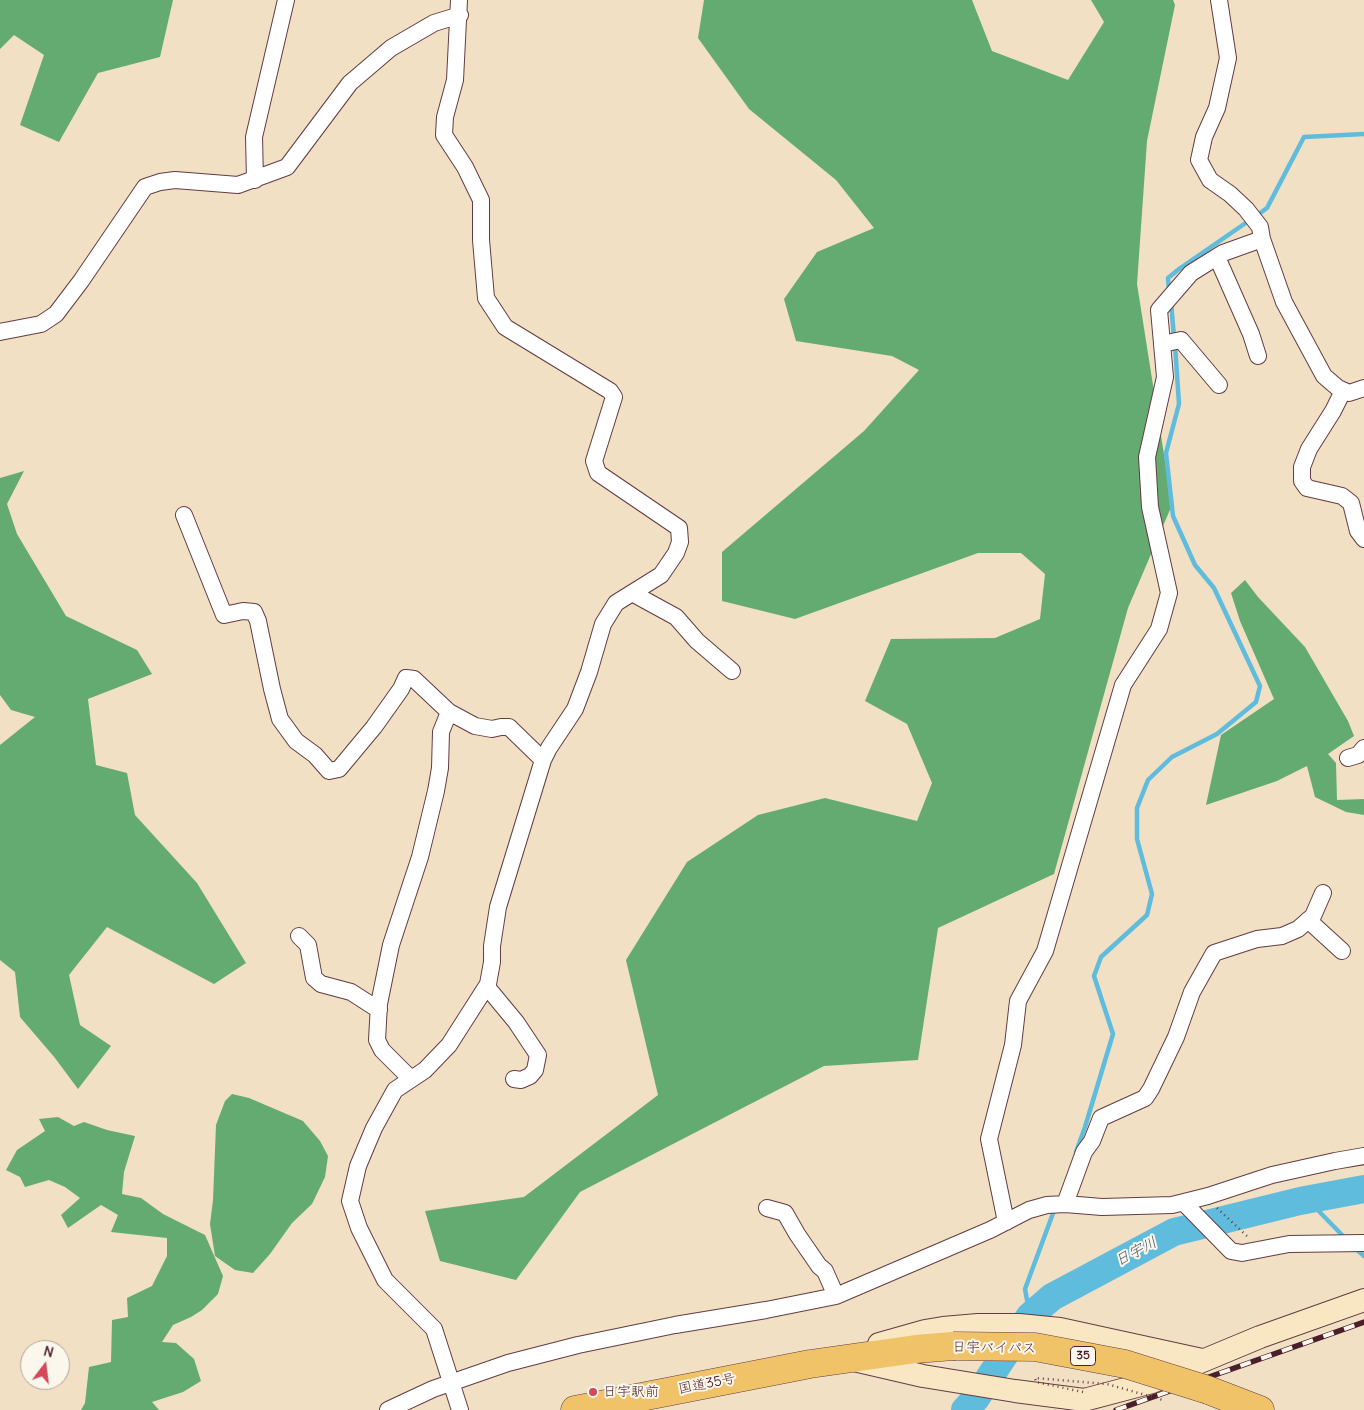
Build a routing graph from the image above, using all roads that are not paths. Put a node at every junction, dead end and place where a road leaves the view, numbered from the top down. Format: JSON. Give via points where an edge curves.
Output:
{"nodes":[{"id":1,"x":286,"y":0,"type":"edge"},
{"id":2,"x":1219,"y":0,"type":"edge"},
{"id":3,"x":460,"y":7,"type":"edge"},
{"id":4,"x":255,"y":180,"type":"junction"},
{"id":5,"x":1261,"y":233,"type":"junction"},
{"id":6,"x":1217,"y":257,"type":"junction"},
{"id":7,"x":0,"y":332,"type":"edge"},
{"id":8,"x":1163,"y":344,"type":"junction"},
{"id":9,"x":1258,"y":356,"type":"dead end"},
{"id":10,"x":1219,"y":385,"type":"dead end"},
{"id":11,"x":1364,"y":388,"type":"edge"},
{"id":12,"x":1343,"y":391,"type":"junction"},
{"id":13,"x":184,"y":515,"type":"dead end"},
{"id":14,"x":1364,"y":539,"type":"edge"},
{"id":15,"x":632,"y":593,"type":"junction"},
{"id":16,"x":732,"y":670,"type":"dead end"},
{"id":17,"x":449,"y":712,"type":"junction"},
{"id":18,"x":1364,"y":748,"type":"edge"},
{"id":19,"x":1348,"y":758,"type":"dead end"},
{"id":20,"x":543,"y":760,"type":"junction"},
{"id":21,"x":1323,"y":893,"type":"dead end"},
{"id":22,"x":1308,"y":920,"type":"junction"},
{"id":23,"x":299,"y":936,"type":"dead end"},
{"id":24,"x":1342,"y":951,"type":"dead end"},
{"id":25,"x":487,"y":987,"type":"junction"},
{"id":26,"x":379,"y":1010,"type":"junction"},
{"id":27,"x":411,"y":1079,"type":"junction"},
{"id":28,"x":514,"y":1079,"type":"dead end"},
{"id":29,"x":1364,"y":1156,"type":"edge"},
{"id":30,"x":1059,"y":1204,"type":"junction"},
{"id":31,"x":1186,"y":1206,"type":"junction"},
{"id":32,"x":767,"y":1208,"type":"dead end"},
{"id":33,"x":1006,"y":1222,"type":"junction"},
{"id":34,"x":1355,"y":1243,"type":"edge"},
{"id":35,"x":836,"y":1296,"type":"junction"},
{"id":36,"x":1364,"y":1300,"type":"edge"},
{"id":37,"x":847,"y":1359,"type":"junction"},
{"id":38,"x":1202,"y":1360,"type":"junction"},
{"id":39,"x":810,"y":1364,"type":"junction"},
{"id":40,"x":452,"y":1383,"type":"junction"},
{"id":41,"x":1070,"y":1400,"type":"edge"},
{"id":42,"x":388,"y":1410,"type":"edge"},
{"id":43,"x":460,"y":1410,"type":"edge"},
{"id":44,"x":575,"y":1410,"type":"edge"},
{"id":45,"x":1260,"y":1410,"type":"edge"}],
"edges":[{"from":1,"to":4,"type":"street","via":[[254,137]]},
{"from":2,"to":5,"type":"street","via":[[1228,58],[1218,108],[1204,138],[1199,160],[1210,180],[1246,209]]},
{"from":3,"to":4,"type":"street","via":[[391,48],[350,83],[287,167]]},
{"from":3,"to":15,"type":"street","via":[[455,80],[445,117],[444,135],[481,200],[486,298],[505,327],[610,391],[614,397],[594,461],[598,473],[679,528],[680,542],[662,575]]},
{"from":4,"to":7,"type":"street","via":[[238,185],[175,180],[145,187],[56,314],[41,324]]},
{"from":5,"to":6,"type":"street"},
{"from":5,"to":12,"type":"street","via":[[1284,302],[1313,358],[1324,376]]},
{"from":6,"to":8,"type":"street","via":[[1191,273],[1159,310]]},
{"from":6,"to":9,"type":"street","via":[[1252,334]]},
{"from":8,"to":10,"type":"street","via":[[1181,340]]},
{"from":8,"to":33,"type":"street","via":[[1165,378],[1147,457],[1150,507],[1170,593],[1159,629],[1123,685],[1045,951],[1018,1001],[1013,1045],[989,1139]]},
{"from":11,"to":12,"type":"street","via":[[1349,393]]},
{"from":12,"to":14,"type":"street","via":[[1309,449],[1302,468],[1302,481],[1307,488],[1342,496],[1350,503],[1358,531]]},
{"from":13,"to":17,"type":"street","via":[[224,615],[254,612],[280,718],[296,741],[329,771],[339,769],[374,727],[406,678],[414,679]]},
{"from":15,"to":16,"type":"street","via":[[676,617],[697,641]]},
{"from":15,"to":20,"type":"street","via":[[616,604],[602,624],[575,709]]},
{"from":17,"to":20,"type":"street","via":[[475,726],[492,730],[509,728]]},
{"from":17,"to":26,"type":"street","via":[[441,732],[436,791],[420,857],[391,945]]},
{"from":18,"to":19,"type":"street","via":[[1358,755]]},
{"from":20,"to":25,"type":"street","via":[[498,907]]},
{"from":21,"to":22,"type":"street"},
{"from":22,"to":24,"type":"street"},
{"from":22,"to":30,"type":"street","via":[[1282,936],[1257,939],[1214,953],[1192,992],[1176,1037],[1151,1089],[1145,1098],[1101,1118]]},
{"from":23,"to":26,"type":"street","via":[[308,946],[314,978],[321,984],[351,992]]},
{"from":25,"to":27,"type":"street","via":[[449,1045],[425,1070]]},
{"from":25,"to":28,"type":"street","via":[[538,1055],[535,1070],[530,1076]]},
{"from":26,"to":27,"type":"street","via":[[377,1040],[382,1050]]},
{"from":27,"to":40,"type":"street","via":[[395,1090],[374,1128],[358,1166],[350,1202],[358,1228],[385,1280],[434,1329]]},
{"from":29,"to":31,"type":"street","via":[[1272,1175]]},
{"from":30,"to":31,"type":"street"},
{"from":30,"to":33,"type":"street","via":[[1029,1210]]},
{"from":31,"to":34,"type":"street","via":[[1232,1251],[1242,1253],[1289,1244]]},
{"from":32,"to":35,"type":"street","via":[[786,1212],[797,1234],[825,1271]]},
{"from":33,"to":35,"type":"street"},
{"from":35,"to":40,"type":"street","via":[[578,1345],[508,1363]]},
{"from":36,"to":38,"type":"street"},
{"from":37,"to":39,"type":"highway","name":"日宇バイパス","number":"35"},
{"from":37,"to":41,"type":"street","via":[[923,1376]]},
{"from":37,"to":45,"type":"highway","name":"日宇バイパス","number":"35","bridge":true,"via":[[953,1346],[1035,1347],[1125,1364]]},
{"from":38,"to":39,"type":"street","via":[[1060,1329],[978,1325],[925,1331]]},
{"from":38,"to":41,"type":"street","via":[[1152,1382],[1084,1400]]},
{"from":39,"to":44,"type":"highway","name":"国道35号","number":"35"},
{"from":40,"to":42,"type":"street"},
{"from":40,"to":43,"type":"street"}]}
